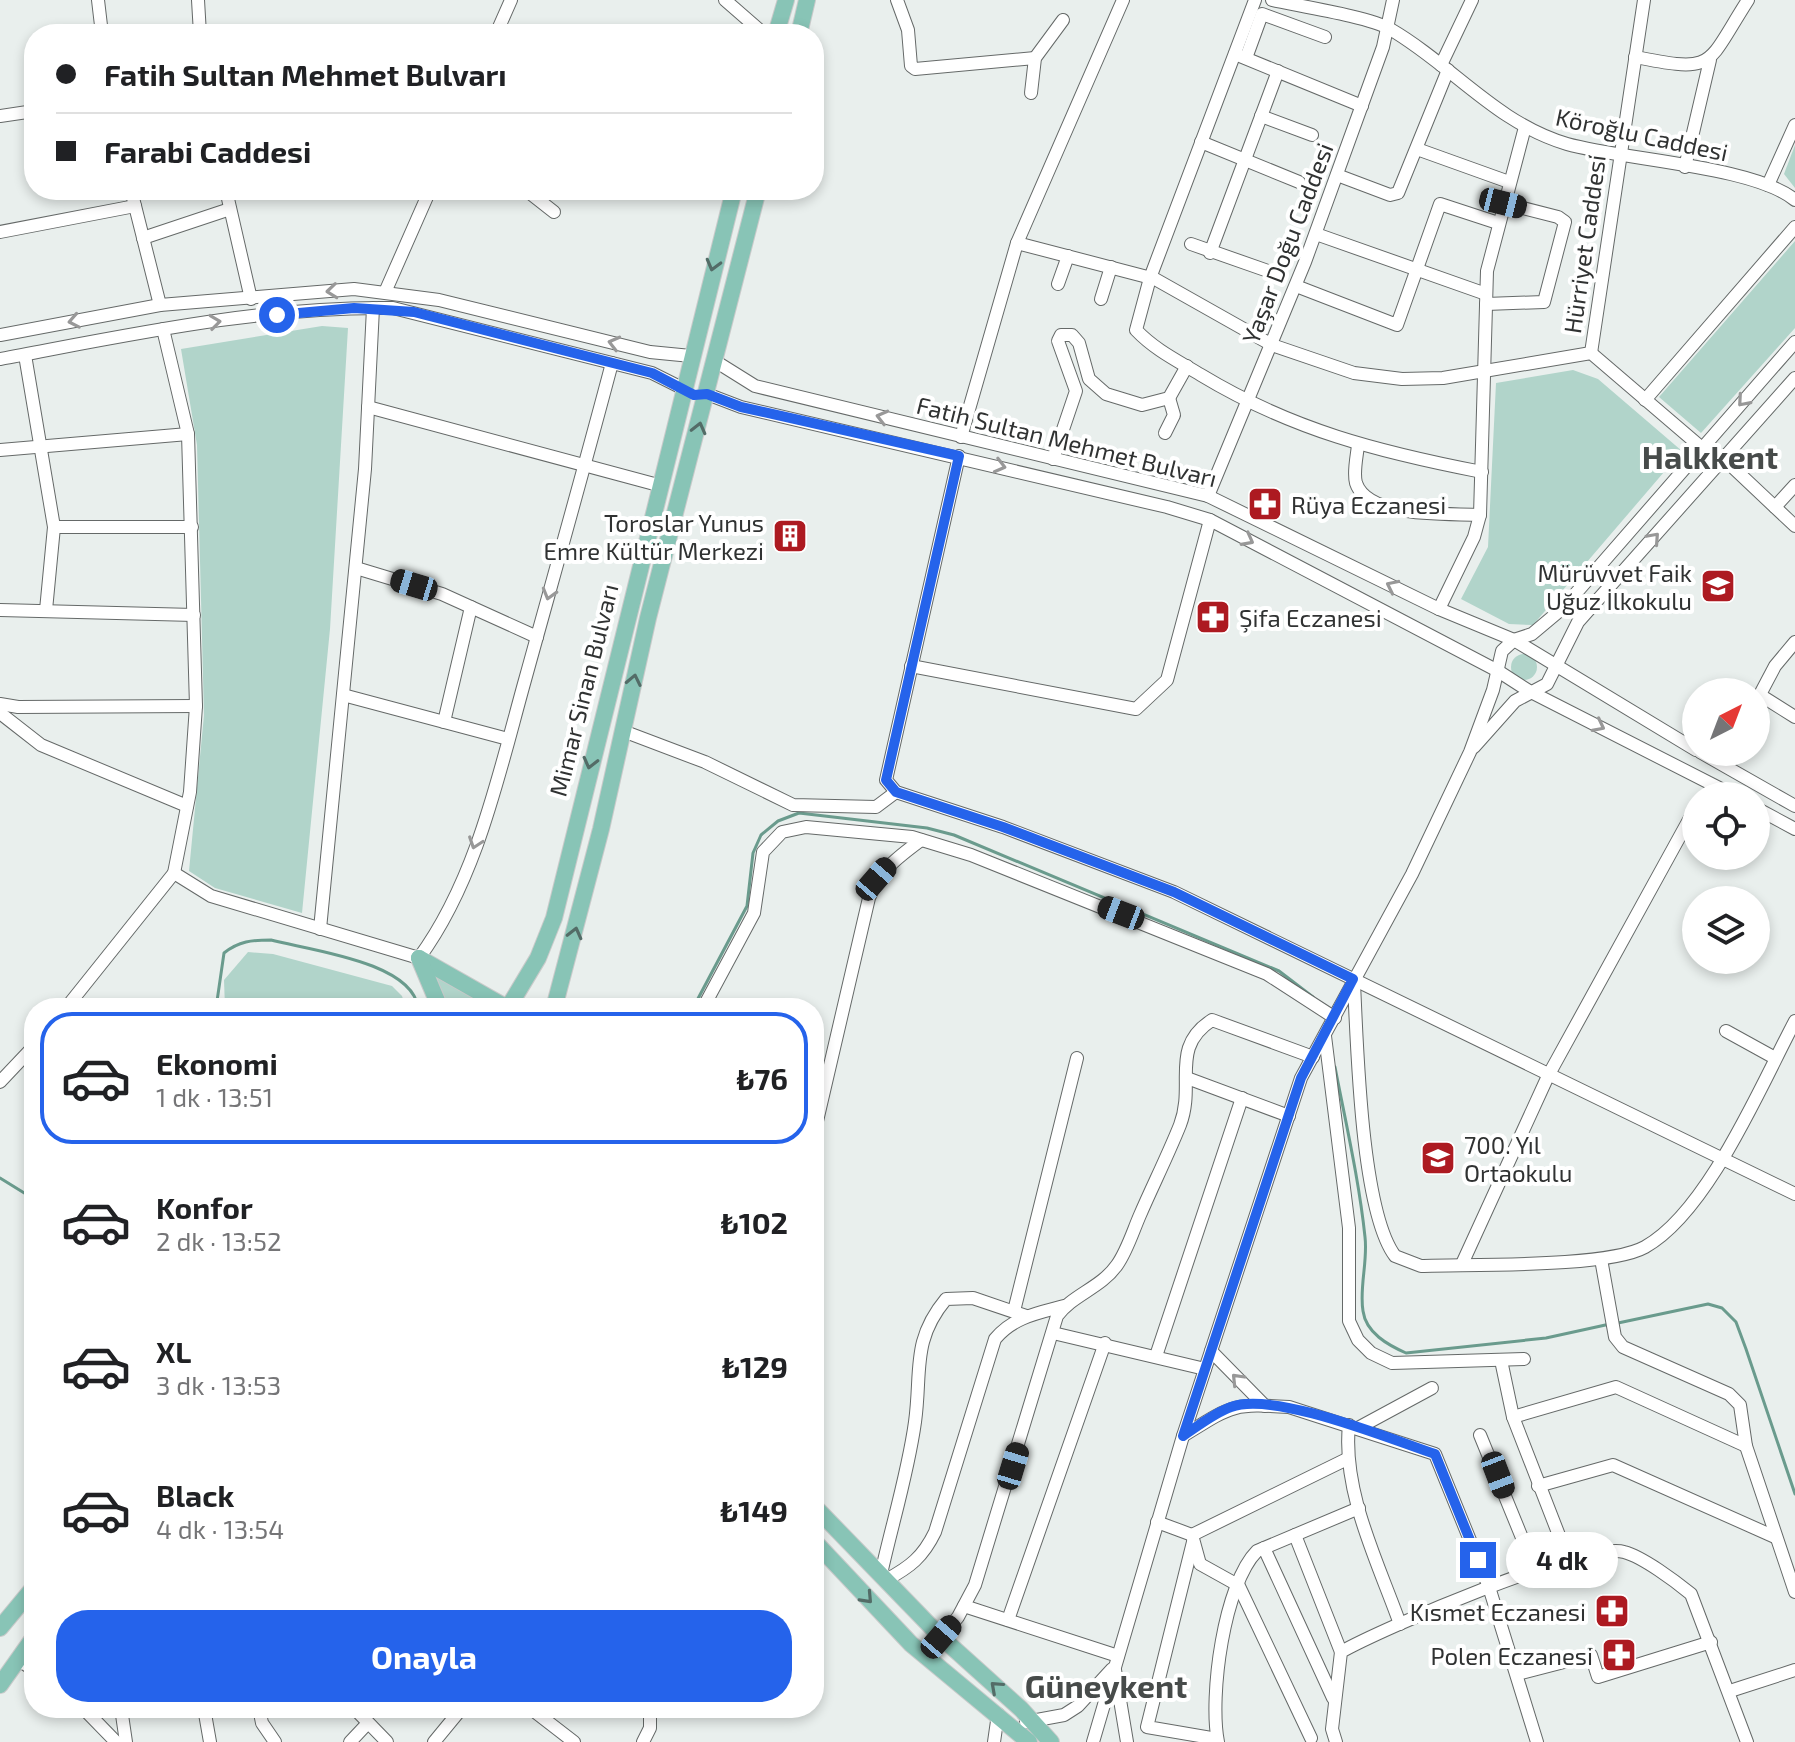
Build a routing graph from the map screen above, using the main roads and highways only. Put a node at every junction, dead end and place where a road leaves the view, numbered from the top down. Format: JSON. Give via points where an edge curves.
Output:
{"nodes":[{"id":1,"x":786,"y":0,"type":"edge"},
{"id":2,"x":807,"y":0,"type":"edge"},
{"id":3,"x":779,"y":24,"type":"edge"},
{"id":4,"x":801,"y":24,"type":"edge"},
{"id":5,"x":731,"y":200,"type":"edge"},
{"id":6,"x":755,"y":200,"type":"edge"},
{"id":7,"x":691,"y":356,"type":"junction"},
{"id":8,"x":715,"y":361,"type":"junction"},
{"id":9,"x":682,"y":388,"type":"junction"},
{"id":10,"x":707,"y":394,"type":"junction"},
{"id":11,"x":436,"y":998,"type":"edge"},
{"id":12,"x":489,"y":998,"type":"edge"},
{"id":13,"x":513,"y":998,"type":"edge"},
{"id":14,"x":556,"y":998,"type":"edge"},
{"id":15,"x":824,"y":1516,"type":"edge"},
{"id":16,"x":824,"y":1552,"type":"edge"},
{"id":17,"x":24,"y":1597,"type":"edge"},
{"id":18,"x":2,"y":1619,"type":"edge"},
{"id":19,"x":24,"y":1650,"type":"edge"},
{"id":20,"x":0,"y":1685,"type":"edge"},
{"id":21,"x":1029,"y":1742,"type":"edge"},
{"id":22,"x":1051,"y":1742,"type":"edge"}],
"edges":[{"from":1,"to":3,"type":"main road"},
{"from":2,"to":4,"type":"main road"},
{"from":5,"to":7,"type":"main road","name":"Mimar Sinan Bulvarı","one_way":true},
{"from":6,"to":8,"type":"main road","name":"Mimar Sinan Bulvarı"},
{"from":7,"to":8,"type":"main road"},
{"from":7,"to":9,"type":"main road","name":"Mimar Sinan Bulvarı"},
{"from":8,"to":10,"type":"main road","name":"Mimar Sinan Bulvarı"},
{"from":9,"to":10,"type":"main road","via":[[694,395]]},
{"from":9,"to":13,"type":"main road","name":"Mimar Sinan Bulvarı","one_way":true,"via":[[554,918]]},
{"from":14,"to":10,"type":"main road","name":"Mimar Sinan Bulvarı","one_way":true},
{"from":11,"to":12,"type":"main road","via":[[419,958]]},
{"from":22,"to":15,"type":"main road","one_way":true},
{"from":16,"to":21,"type":"main road","one_way":true,"via":[[911,1644]]},
{"from":17,"to":18,"type":"main road"},
{"from":19,"to":20,"type":"main road"}]}
